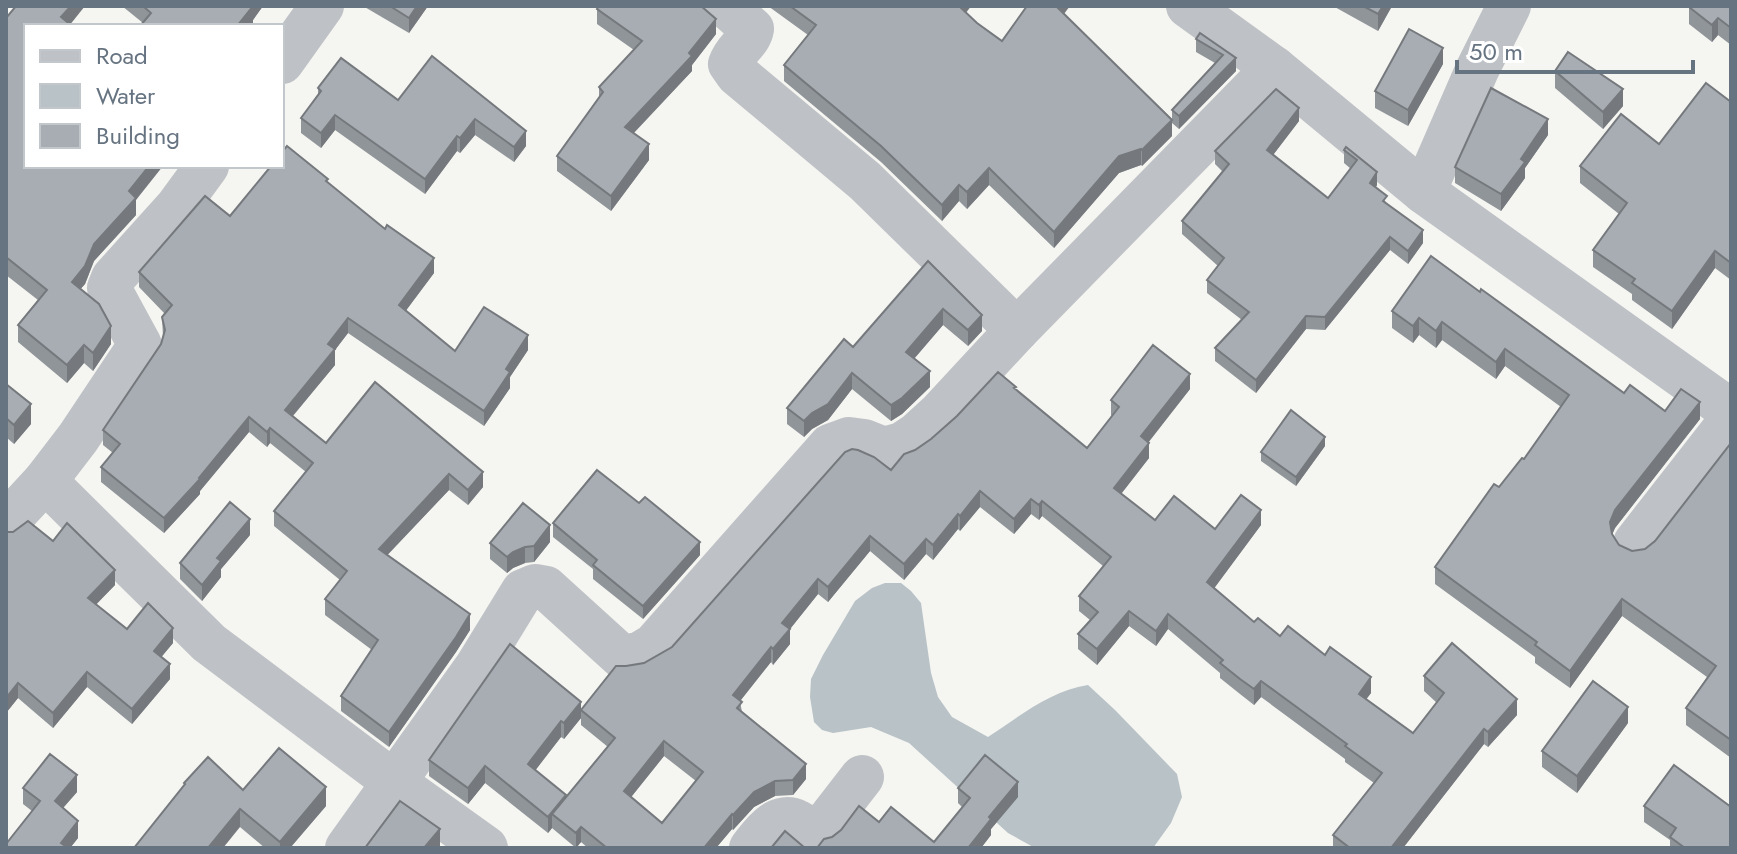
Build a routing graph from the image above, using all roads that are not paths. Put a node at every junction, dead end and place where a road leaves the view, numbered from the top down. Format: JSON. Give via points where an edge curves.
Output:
{"nodes":[{"id":1,"x":322,"y":6,"type":"edge"},
{"id":2,"x":726,"y":6,"type":"edge"},
{"id":3,"x":1188,"y":6,"type":"edge"},
{"id":4,"x":1509,"y":6,"type":"edge"},
{"id":5,"x":284,"y":59,"type":"edge"},
{"id":6,"x":1274,"y":68,"type":"junction"},
{"id":7,"x":206,"y":168,"type":"edge"},
{"id":8,"x":1424,"y":192,"type":"junction"},
{"id":9,"x":1017,"y":330,"type":"junction"},
{"id":10,"x":1731,"y":411,"type":"edge"},
{"id":11,"x":1731,"y":420,"type":"edge"},
{"id":12,"x":45,"y":481,"type":"junction"},
{"id":13,"x":6,"y":523,"type":"edge"},
{"id":14,"x":1635,"y":543,"type":"dead end"},
{"id":15,"x":862,"y":777,"type":"dead end"},
{"id":16,"x":394,"y":782,"type":"junction"},
{"id":17,"x":347,"y":848,"type":"edge"},
{"id":18,"x":486,"y":848,"type":"edge"},
{"id":19,"x":751,"y":848,"type":"edge"}],
"edges":[{"from":1,"to":5,"type":"street"},
{"from":2,"to":9,"type":"street","via":[[752,29],[733,54],[730,64],[737,74],[865,181]]},
{"from":3,"to":6,"type":"street"},
{"from":4,"to":8,"type":"street"},
{"from":6,"to":8,"type":"street"},
{"from":6,"to":9,"type":"street"},
{"from":7,"to":12,"type":"street","via":[[113,278],[109,288],[140,345]]},
{"from":8,"to":10,"type":"street"},
{"from":9,"to":16,"type":"street","via":[[940,413],[902,444],[884,449],[849,439],[830,446],[654,645],[639,654],[622,657],[546,588],[523,591]]},
{"from":11,"to":14,"type":"street"},
{"from":12,"to":13,"type":"street"},
{"from":12,"to":16,"type":"street","via":[[209,643]]},
{"from":15,"to":19,"type":"street","via":[[821,830],[781,820],[769,825]]},
{"from":16,"to":17,"type":"street"},
{"from":16,"to":18,"type":"street"}]}
